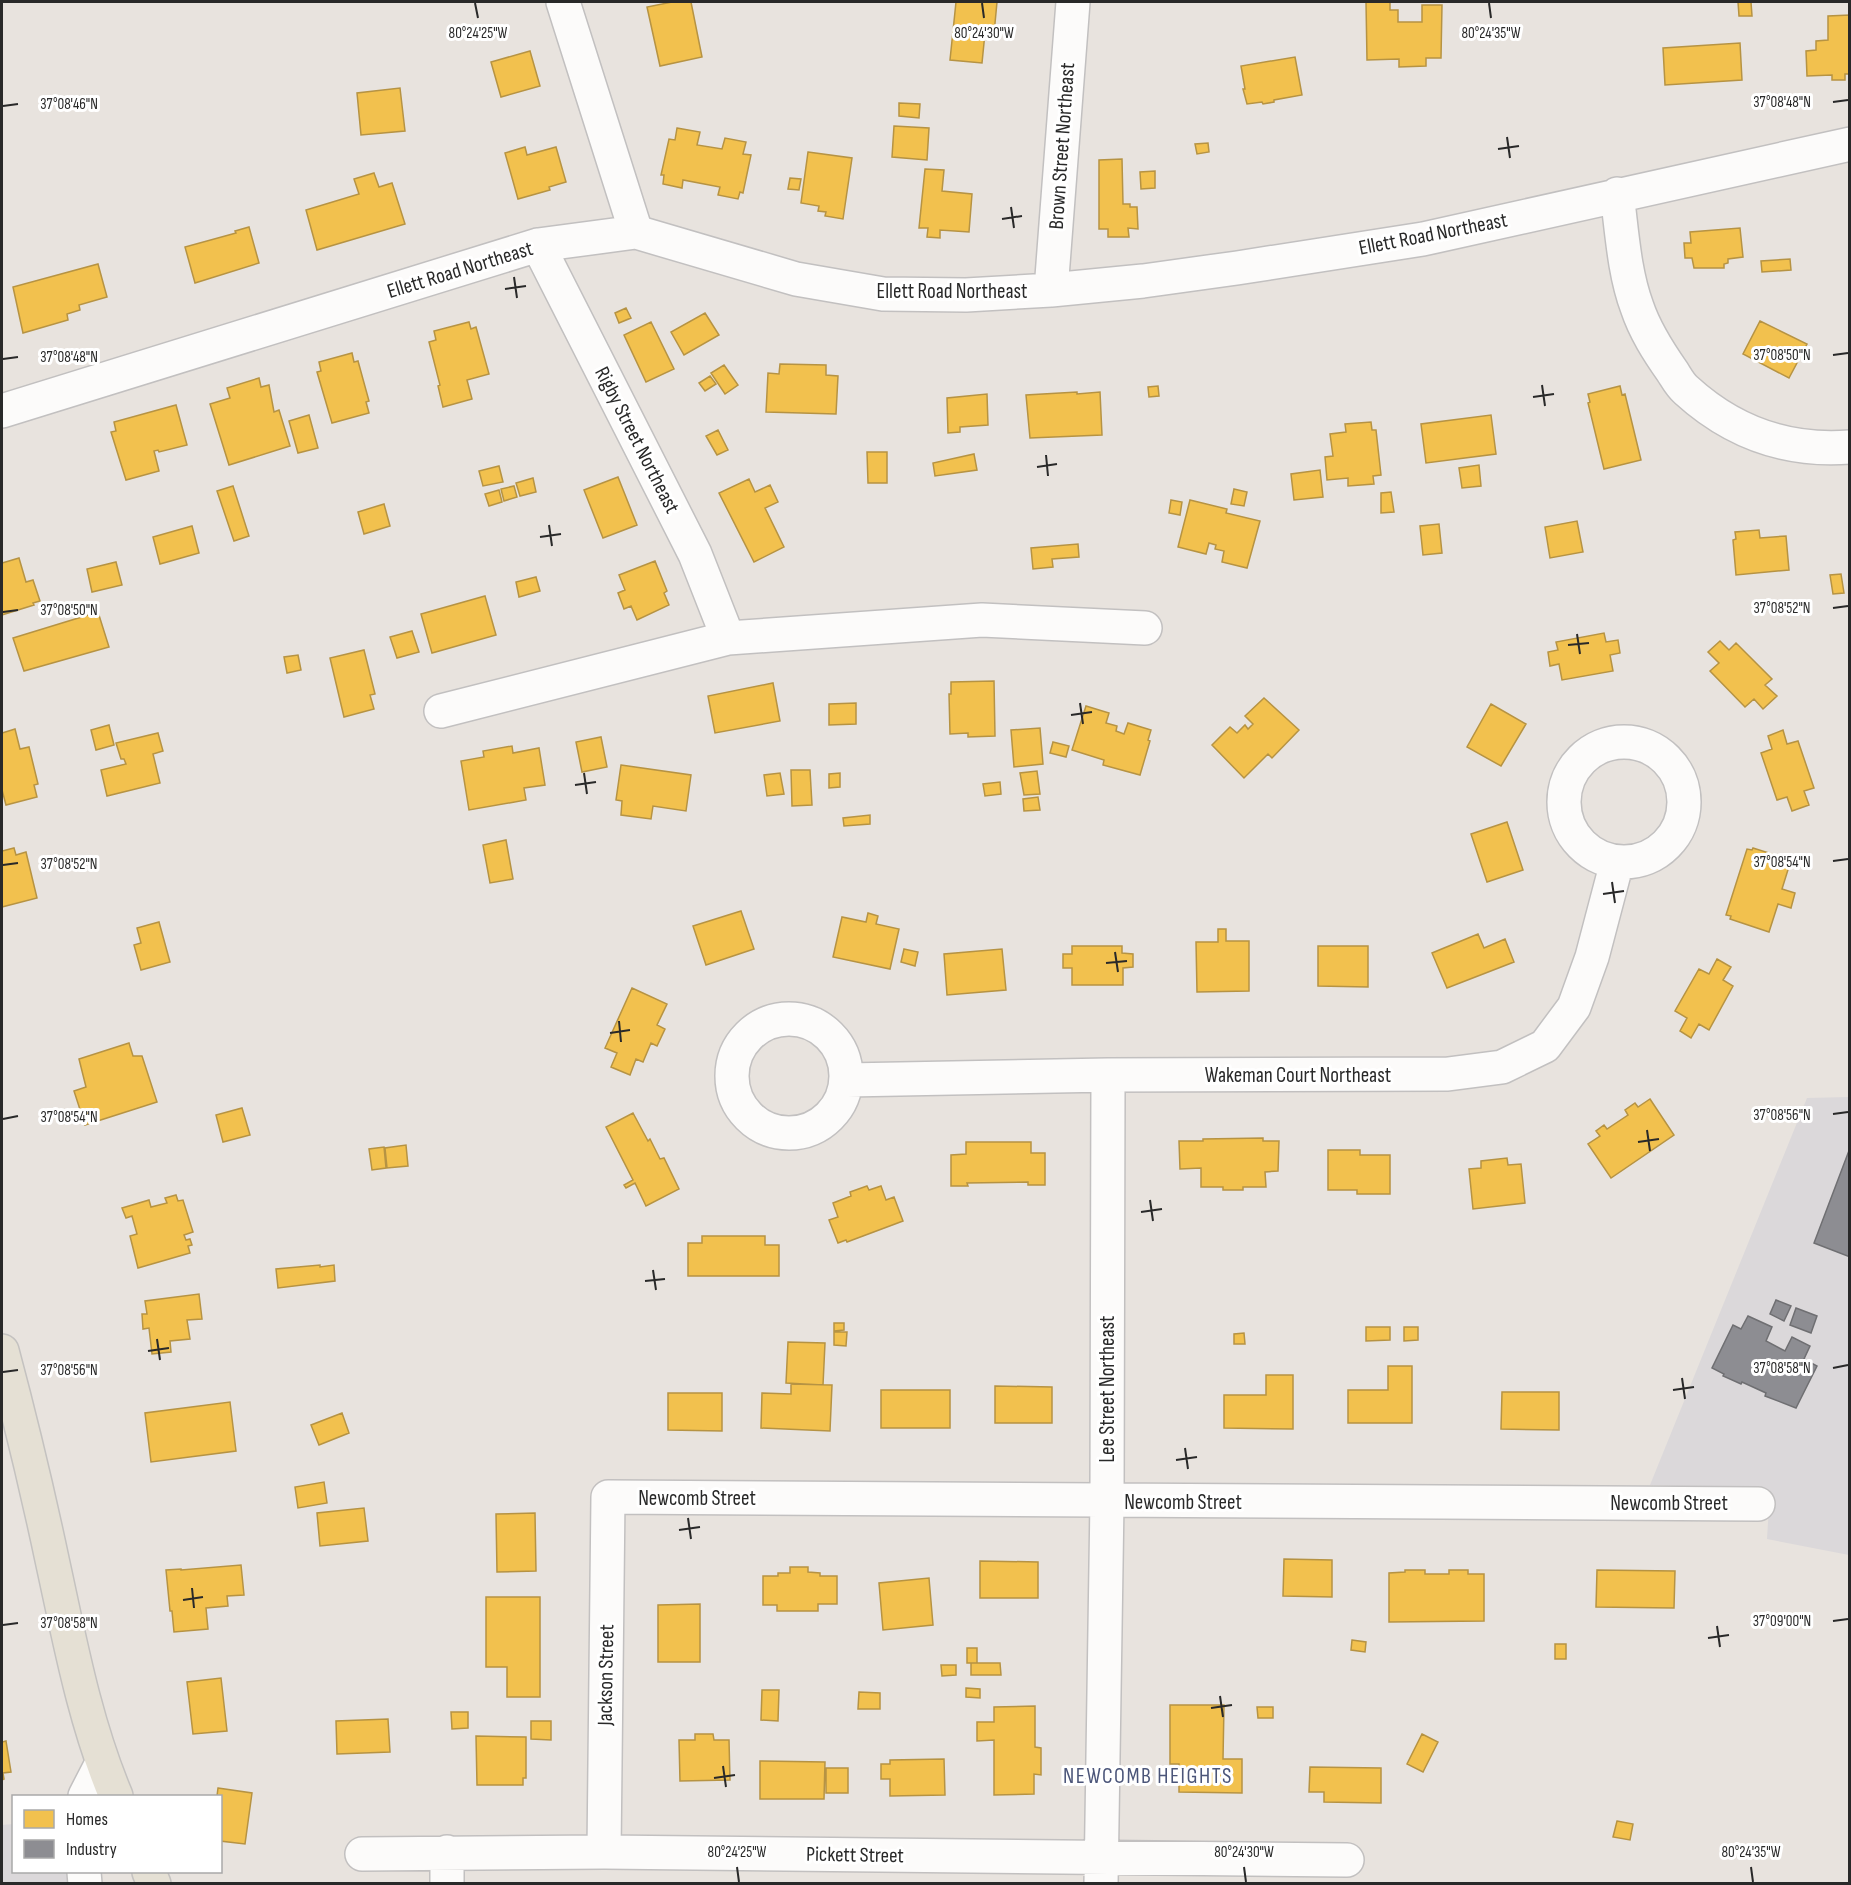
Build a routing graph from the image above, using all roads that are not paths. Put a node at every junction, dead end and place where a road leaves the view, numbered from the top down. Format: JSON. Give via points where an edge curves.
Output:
{"nodes":[{"id":1,"x":563,"y":2,"type":"edge"},
{"id":2,"x":1073,"y":2,"type":"edge"},
{"id":3,"x":1850,"y":144,"type":"edge"},
{"id":4,"x":1617,"y":194,"type":"junction"},
{"id":5,"x":636,"y":232,"type":"junction"},
{"id":6,"x":538,"y":245,"type":"junction"},
{"id":7,"x":1051,"y":290,"type":"junction"},
{"id":8,"x":2,"y":411,"type":"edge"},
{"id":9,"x":1850,"y":447,"type":"edge"},
{"id":10,"x":1145,"y":628,"type":"dead end"},
{"id":11,"x":728,"y":638,"type":"junction"},
{"id":12,"x":441,"y":711,"type":"dead end"},
{"id":13,"x":1617,"y":862,"type":"dead end"},
{"id":14,"x":1108,"y":1075,"type":"junction"},
{"id":15,"x":847,"y":1080,"type":"dead end"},
{"id":16,"x":2,"y":1352,"type":"edge"},
{"id":17,"x":608,"y":1497,"type":"joint"},
{"id":18,"x":1107,"y":1501,"type":"junction"},
{"id":19,"x":1758,"y":1504,"type":"dead end"},
{"id":20,"x":102,"y":1763,"type":"junction"},
{"id":21,"x":86,"y":1795,"type":"edge"},
{"id":22,"x":115,"y":1795,"type":"edge"},
{"id":23,"x":604,"y":1852,"type":"junction"},
{"id":24,"x":362,"y":1854,"type":"dead end"},
{"id":25,"x":1347,"y":1860,"type":"dead end"},
{"id":26,"x":447,"y":1868,"type":"edge"},
{"id":27,"x":1101,"y":1871,"type":"edge"}],
"edges":[{"from":1,"to":5,"type":"street"},
{"from":2,"to":7,"type":"street","name":"Brown Street Northeast"},
{"from":3,"to":4,"type":"street","name":"Ellett Road Northeast"},
{"from":4,"to":7,"type":"street","name":"Ellett Road Northeast","via":[[1423,238],[1225,270]]},
{"from":4,"to":9,"type":"street","via":[[1625,261],[1636,306],[1652,343],[1684,389],[1729,422],[1777,442]]},
{"from":5,"to":6,"type":"street","name":"Ellett Road Northeast"},
{"from":5,"to":7,"type":"street","name":"Ellett Road Northeast","via":[[796,279],[883,294],[966,296]]},
{"from":6,"to":8,"type":"street","name":"Ellett Road Northeast"},
{"from":6,"to":11,"type":"street","name":"Rigby Street Northeast","via":[[694,554]]},
{"from":10,"to":11,"type":"street","via":[[982,620]]},
{"from":11,"to":12,"type":"street"},
{"from":13,"to":14,"type":"street","name":"Wakeman Court Northeast","via":[[1592,957],[1574,1006],[1545,1046],[1502,1067],[1448,1074]]},
{"from":14,"to":15,"type":"street","name":"Wakeman Court Northeast"},
{"from":14,"to":18,"type":"street","name":"Lee Street Northeast"},
{"from":16,"to":20,"type":"main road"},
{"from":17,"to":18,"type":"street","name":"Newcomb Street"},
{"from":17,"to":23,"type":"street","name":"Jackson Street"},
{"from":18,"to":19,"type":"street","name":"Newcomb Street"},
{"from":18,"to":27,"type":"street","name":"Lee Street Northeast"},
{"from":20,"to":21,"type":"street"},
{"from":20,"to":22,"type":"main road"},
{"from":23,"to":26,"type":"street","name":"Pickett Street"},
{"from":23,"to":27,"type":"street","name":"Pickett Street"},
{"from":24,"to":26,"type":"street","name":"Pickett Street"},
{"from":25,"to":27,"type":"street","name":"Pickett Street"}]}
